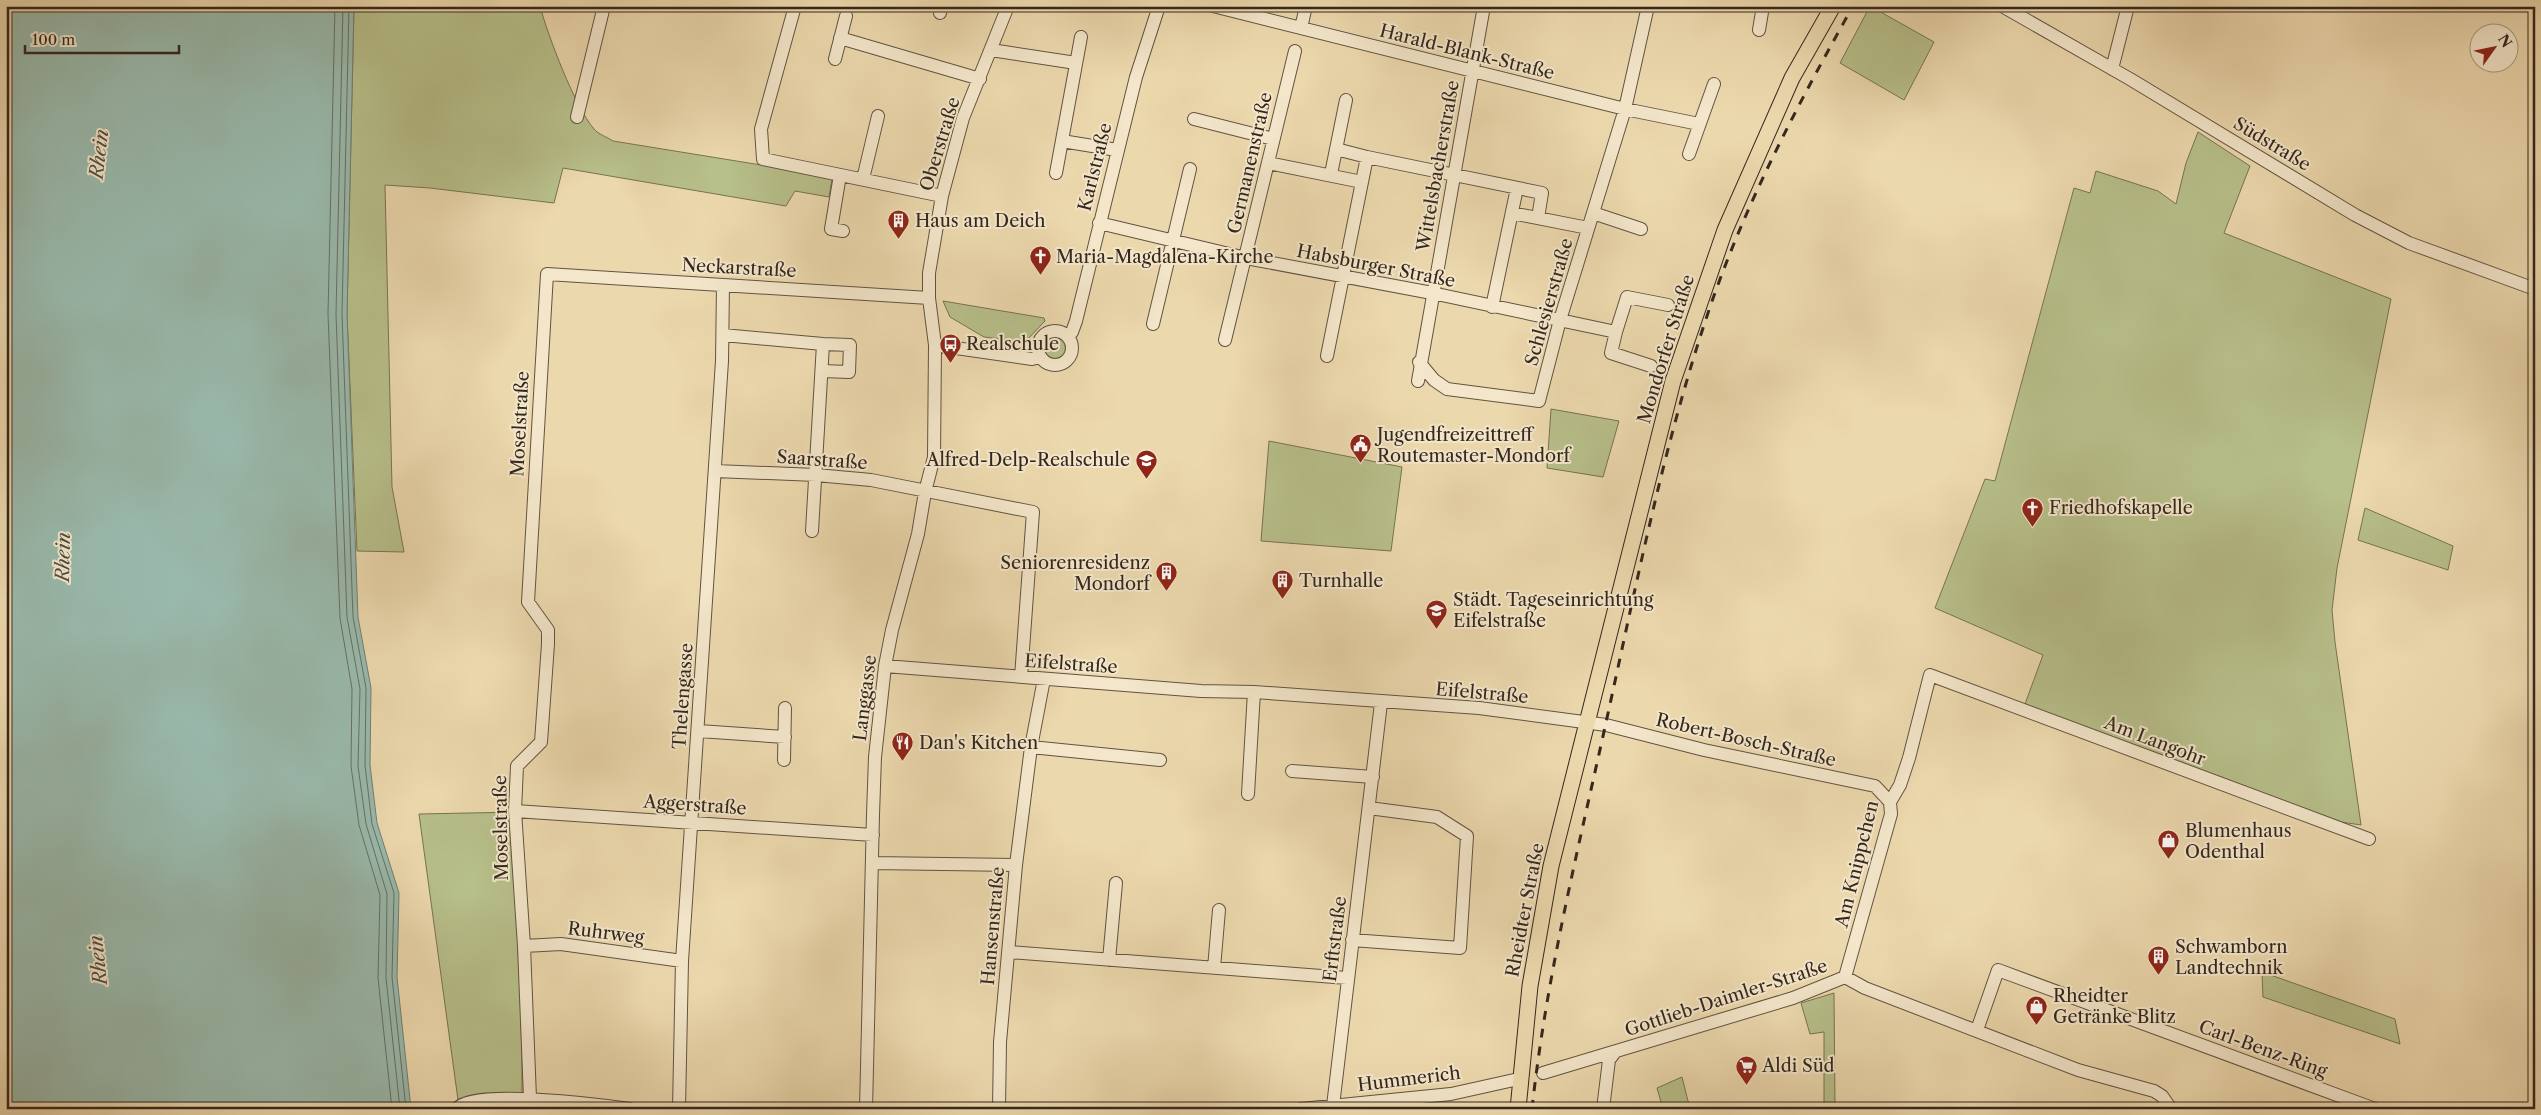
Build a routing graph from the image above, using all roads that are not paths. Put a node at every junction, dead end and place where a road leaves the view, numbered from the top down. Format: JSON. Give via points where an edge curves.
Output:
{"nodes":[{"id":1,"x":604,"y":6,"type":"edge"},
{"id":2,"x":795,"y":6,"type":"edge"},
{"id":3,"x":1008,"y":6,"type":"edge"},
{"id":4,"x":1159,"y":6,"type":"edge"},
{"id":5,"x":1213,"y":6,"type":"edge"},
{"id":6,"x":1306,"y":6,"type":"edge"},
{"id":7,"x":1484,"y":6,"type":"edge"},
{"id":8,"x":1648,"y":6,"type":"edge"},
{"id":9,"x":1763,"y":6,"type":"edge"},
{"id":10,"x":1833,"y":6,"type":"edge"},
{"id":11,"x":2002,"y":6,"type":"edge"},
{"id":12,"x":2128,"y":6,"type":"edge"},
{"id":13,"x":846,"y":16,"type":"dead end"},
{"id":14,"x":1301,"y":28,"type":"junction"},
{"id":15,"x":1759,"y":30,"type":"dead end"},
{"id":16,"x":1081,"y":37,"type":"dead end"},
{"id":17,"x":840,"y":38,"type":"junction"},
{"id":18,"x":991,"y":50,"type":"junction"},
{"id":19,"x":1295,"y":52,"type":"dead end"},
{"id":20,"x":835,"y":59,"type":"dead end"},
{"id":21,"x":1076,"y":64,"type":"junction"},
{"id":22,"x":2112,"y":69,"type":"junction"},
{"id":23,"x":1473,"y":72,"type":"junction"},
{"id":24,"x":980,"y":79,"type":"junction"},
{"id":25,"x":1714,"y":84,"type":"dead end"},
{"id":26,"x":1346,"y":100,"type":"dead end"},
{"id":27,"x":1625,"y":109,"type":"junction"},
{"id":28,"x":878,"y":116,"type":"dead end"},
{"id":29,"x":577,"y":117,"type":"dead end"},
{"id":30,"x":1194,"y":119,"type":"dead end"},
{"id":31,"x":1700,"y":124,"type":"junction"},
{"id":32,"x":1273,"y":139,"type":"junction"},
{"id":33,"x":1062,"y":141,"type":"junction"},
{"id":34,"x":1336,"y":149,"type":"junction"},
{"id":35,"x":1117,"y":150,"type":"junction"},
{"id":36,"x":1689,"y":154,"type":"dead end"},
{"id":37,"x":1368,"y":156,"type":"junction"},
{"id":38,"x":1268,"y":163,"type":"junction"},
{"id":39,"x":1190,"y":169,"type":"dead end"},
{"id":40,"x":1056,"y":173,"type":"dead end"},
{"id":41,"x":1331,"y":174,"type":"junction"},
{"id":42,"x":840,"y":175,"type":"junction"},
{"id":43,"x":1455,"y":175,"type":"junction"},
{"id":44,"x":863,"y":179,"type":"junction"},
{"id":45,"x":1362,"y":182,"type":"junction"},
{"id":46,"x":1516,"y":188,"type":"junction"},
{"id":47,"x":942,"y":196,"type":"junction"},
{"id":48,"x":1512,"y":213,"type":"junction"},
{"id":49,"x":1593,"y":213,"type":"junction"},
{"id":50,"x":1538,"y":218,"type":"junction"},
{"id":51,"x":1099,"y":223,"type":"junction"},
{"id":52,"x":1588,"y":228,"type":"junction"},
{"id":53,"x":1641,"y":229,"type":"dead end"},
{"id":54,"x":843,"y":231,"type":"dead end"},
{"id":55,"x":1174,"y":242,"type":"junction"},
{"id":56,"x":1246,"y":258,"type":"junction"},
{"id":57,"x":547,"y":274,"type":"joint"},
{"id":58,"x":1342,"y":278,"type":"junction"},
{"id":59,"x":723,"y":285,"type":"junction"},
{"id":60,"x":2535,"y":289,"type":"edge"},
{"id":61,"x":1432,"y":293,"type":"junction"},
{"id":62,"x":929,"y":298,"type":"junction"},
{"id":63,"x":1668,"y":305,"type":"dead end"},
{"id":64,"x":1492,"y":308,"type":"junction"},
{"id":65,"x":1560,"y":320,"type":"junction"},
{"id":66,"x":1153,"y":324,"type":"dead end"},
{"id":67,"x":1616,"y":332,"type":"junction"},
{"id":68,"x":723,"y":335,"type":"junction"},
{"id":69,"x":1067,"y":336,"type":"junction"},
{"id":70,"x":1225,"y":340,"type":"dead end"},
{"id":71,"x":823,"y":344,"type":"junction"},
{"id":72,"x":935,"y":345,"type":"junction"},
{"id":73,"x":1327,"y":356,"type":"dead end"},
{"id":74,"x":1040,"y":357,"type":"junction"},
{"id":75,"x":1419,"y":362,"type":"junction"},
{"id":76,"x":1651,"y":366,"type":"dead end"},
{"id":77,"x":822,"y":371,"type":"junction"},
{"id":78,"x":1418,"y":382,"type":"dead end"},
{"id":79,"x":715,"y":471,"type":"junction"},
{"id":80,"x":816,"y":475,"type":"junction"},
{"id":81,"x":925,"y":492,"type":"junction"},
{"id":82,"x":812,"y":531,"type":"dead end"},
{"id":83,"x":885,"y":666,"type":"junction"},
{"id":84,"x":1930,"y":675,"type":"joint"},
{"id":85,"x":1021,"y":677,"type":"junction"},
{"id":86,"x":1044,"y":679,"type":"junction"},
{"id":87,"x":1254,"y":692,"type":"junction"},
{"id":88,"x":1381,"y":703,"type":"junction"},
{"id":89,"x":785,"y":708,"type":"dead end"},
{"id":90,"x":1588,"y":722,"type":"junction"},
{"id":91,"x":699,"y":731,"type":"junction"},
{"id":92,"x":784,"y":738,"type":"junction"},
{"id":93,"x":1031,"y":748,"type":"junction"},
{"id":94,"x":784,"y":760,"type":"dead end"},
{"id":95,"x":1160,"y":760,"type":"dead end"},
{"id":96,"x":1292,"y":770,"type":"dead end"},
{"id":97,"x":1373,"y":777,"type":"junction"},
{"id":98,"x":1248,"y":794,"type":"dead end"},
{"id":99,"x":1890,"y":802,"type":"junction"},
{"id":100,"x":1369,"y":808,"type":"junction"},
{"id":101,"x":515,"y":811,"type":"junction"},
{"id":102,"x":692,"y":821,"type":"junction"},
{"id":103,"x":873,"y":835,"type":"junction"},
{"id":104,"x":2369,"y":839,"type":"dead end"},
{"id":105,"x":872,"y":863,"type":"junction"},
{"id":106,"x":1016,"y":866,"type":"junction"},
{"id":107,"x":1116,"y":883,"type":"dead end"},
{"id":108,"x":1219,"y":910,"type":"dead end"},
{"id":109,"x":1352,"y":940,"type":"junction"},
{"id":110,"x":524,"y":946,"type":"junction"},
{"id":111,"x":1010,"y":952,"type":"junction"},
{"id":112,"x":682,"y":960,"type":"junction"},
{"id":113,"x":1109,"y":960,"type":"junction"},
{"id":114,"x":1214,"y":968,"type":"junction"},
{"id":115,"x":1347,"y":978,"type":"junction"},
{"id":116,"x":1845,"y":978,"type":"junction"},
{"id":117,"x":1976,"y":1030,"type":"junction"},
{"id":118,"x":1614,"y":1052,"type":"junction"},
{"id":119,"x":1543,"y":1073,"type":"dead end"},
{"id":120,"x":1520,"y":1081,"type":"junction"},
{"id":121,"x":530,"y":1098,"type":"junction"},
{"id":122,"x":1419,"y":1103,"type":"edge"},
{"id":123,"x":591,"y":1106,"type":"edge"},
{"id":124,"x":1332,"y":1106,"type":"junction"},
{"id":125,"x":2170,"y":1106,"type":"edge"},
{"id":126,"x":457,"y":1109,"type":"edge"},
{"id":127,"x":630,"y":1109,"type":"edge"},
{"id":128,"x":679,"y":1109,"type":"edge"},
{"id":129,"x":866,"y":1109,"type":"edge"},
{"id":130,"x":999,"y":1109,"type":"edge"},
{"id":131,"x":1301,"y":1109,"type":"edge"},
{"id":132,"x":1518,"y":1109,"type":"edge"},
{"id":133,"x":1603,"y":1109,"type":"edge"},
{"id":134,"x":2375,"y":1109,"type":"edge"}],
"edges":[{"from":1,"to":29,"type":"street"},
{"from":2,"to":42,"type":"street","via":[[761,129],[763,159]]},
{"from":3,"to":18,"type":"street","name":"Oberstraße"},
{"from":4,"to":35,"type":"street","name":"Karlstraße"},
{"from":5,"to":14,"type":"street","name":"Harald-Blank-Straße"},
{"from":6,"to":14,"type":"street"},
{"from":7,"to":23,"type":"street","name":"Wittelsbacherstraße"},
{"from":8,"to":27,"type":"street","name":"Schlesierstraße"},
{"from":9,"to":15,"type":"street"},
{"from":10,"to":90,"type":"main road","name":"Mondorfer Straße","via":[[1792,78],[1765,137],[1725,230],[1695,312],[1659,432]]},
{"from":11,"to":22,"type":"street","name":"Südstraße"},
{"from":12,"to":22,"type":"street"},
{"from":13,"to":17,"type":"street"},
{"from":14,"to":23,"type":"street","name":"Harald-Blank-Straße"},
{"from":16,"to":21,"type":"street"},
{"from":17,"to":20,"type":"street"},
{"from":17,"to":24,"type":"street"},
{"from":18,"to":21,"type":"street"},
{"from":18,"to":24,"type":"street","name":"Oberstraße"},
{"from":19,"to":32,"type":"street","name":"Germanenstraße"},
{"from":21,"to":33,"type":"street"},
{"from":22,"to":60,"type":"street","name":"Südstraße","via":[[2355,215],[2401,239]]},
{"from":23,"to":27,"type":"street","name":"Harald-Blank-Straße"},
{"from":23,"to":43,"type":"street","name":"Wittelsbacherstraße"},
{"from":24,"to":47,"type":"street","name":"Oberstraße","via":[[964,118]]},
{"from":25,"to":31,"type":"street"},
{"from":26,"to":34,"type":"street"},
{"from":27,"to":31,"type":"street"},
{"from":27,"to":49,"type":"street","name":"Schlesierstraße"},
{"from":28,"to":44,"type":"street"},
{"from":30,"to":32,"type":"street"},
{"from":31,"to":36,"type":"street"},
{"from":32,"to":38,"type":"street","name":"Germanenstraße"},
{"from":33,"to":35,"type":"street"},
{"from":33,"to":40,"type":"street"},
{"from":34,"to":37,"type":"street"},
{"from":34,"to":41,"type":"street"},
{"from":35,"to":51,"type":"street","name":"Karlstraße"},
{"from":37,"to":43,"type":"street"},
{"from":37,"to":45,"type":"street"},
{"from":38,"to":41,"type":"street"},
{"from":38,"to":56,"type":"street","name":"Germanenstraße"},
{"from":39,"to":55,"type":"street"},
{"from":41,"to":45,"type":"street"},
{"from":42,"to":44,"type":"street"},
{"from":42,"to":54,"type":"street","via":[[831,229]]},
{"from":43,"to":46,"type":"street"},
{"from":43,"to":61,"type":"street","name":"Wittelsbacherstraße"},
{"from":44,"to":47,"type":"street"},
{"from":45,"to":58,"type":"street"},
{"from":46,"to":48,"type":"street"},
{"from":46,"to":50,"type":"street","via":[[1542,193]]},
{"from":47,"to":62,"type":"street","name":"Oberstraße","via":[[929,273]]},
{"from":48,"to":50,"type":"street"},
{"from":48,"to":64,"type":"street"},
{"from":49,"to":52,"type":"street","name":"Schlesierstraße"},
{"from":49,"to":53,"type":"street"},
{"from":50,"to":52,"type":"street"},
{"from":51,"to":55,"type":"street","name":"Habsburger Straße"},
{"from":51,"to":69,"type":"street","name":"Karlstraße","via":[[1076,321]]},
{"from":52,"to":65,"type":"street","name":"Schlesierstraße"},
{"from":55,"to":56,"type":"street","name":"Habsburger Straße"},
{"from":55,"to":66,"type":"street"},
{"from":56,"to":58,"type":"street","name":"Habsburger Straße"},
{"from":56,"to":70,"type":"street","name":"Germanenstraße"},
{"from":57,"to":59,"type":"street","name":"Neckarstraße"},
{"from":57,"to":101,"type":"street","name":"Moselstraße","via":[[528,602],[548,630],[548,644],[541,742],[517,766]]},
{"from":58,"to":61,"type":"street","name":"Habsburger Straße"},
{"from":58,"to":73,"type":"street"},
{"from":59,"to":62,"type":"street","name":"Neckarstraße"},
{"from":59,"to":68,"type":"street","name":"Thelengasse"},
{"from":61,"to":64,"type":"street","name":"Habsburger Straße"},
{"from":61,"to":75,"type":"street","name":"Wittelsbacherstraße"},
{"from":62,"to":72,"type":"street","name":"Langgasse"},
{"from":63,"to":67,"type":"street","via":[[1627,297]]},
{"from":64,"to":65,"type":"street","name":"Habsburger Straße"},
{"from":65,"to":67,"type":"street","name":"Habsburger Straße"},
{"from":65,"to":75,"type":"street","name":"Schlesierstraße","via":[[1539,401],[1447,389],[1434,380]]},
{"from":67,"to":76,"type":"street","via":[[1611,353]]},
{"from":68,"to":71,"type":"street"},
{"from":68,"to":79,"type":"street","name":"Thelengasse"},
{"from":69,"to":74,"type":"street","via":[[1056,331],[1044,334],[1038,345]]},
{"from":69,"to":74,"type":"street","name":"Karlstraße","via":[[1072,350],[1065,362],[1051,364]]},
{"from":71,"to":77,"type":"street"},
{"from":71,"to":77,"type":"street","via":[[850,345],[850,354],[849,372]]},
{"from":72,"to":74,"type":"street","name":"Karlstraße","via":[[1032,359]]},
{"from":72,"to":81,"type":"street","name":"Langgasse","via":[[934,457]]},
{"from":75,"to":78,"type":"street","name":"Wittelsbacherstraße"},
{"from":77,"to":80,"type":"street"},
{"from":79,"to":80,"type":"street","name":"Saarstraße"},
{"from":79,"to":91,"type":"street","name":"Thelengasse"},
{"from":80,"to":81,"type":"street","name":"Saarstraße","via":[[871,480]]},
{"from":80,"to":82,"type":"street"},
{"from":81,"to":83,"type":"street","name":"Langgasse","via":[[918,534]]},
{"from":81,"to":85,"type":"street","name":"Saarstraße","via":[[1033,512]]},
{"from":83,"to":85,"type":"street","name":"Eifelstraße"},
{"from":83,"to":103,"type":"street","name":"Langgasse","via":[[875,756]]},
{"from":84,"to":99,"type":"street","name":"Am Knippchen","via":[[1909,758]]},
{"from":84,"to":104,"type":"street","name":"Am Langohr"},
{"from":85,"to":86,"type":"street","name":"Eifelstraße"},
{"from":86,"to":87,"type":"street","name":"Eifelstraße"},
{"from":86,"to":93,"type":"street","name":"Hansenstraße"},
{"from":87,"to":88,"type":"street","name":"Eifelstraße"},
{"from":87,"to":98,"type":"street"},
{"from":88,"to":90,"type":"street","name":"Eifelstraße","via":[[1479,708]]},
{"from":88,"to":97,"type":"street","name":"Erftstraße"},
{"from":89,"to":92,"type":"street"},
{"from":90,"to":99,"type":"street","name":"Robert-Bosch-Straße","via":[[1875,786]]},
{"from":90,"to":120,"type":"main road","name":"Rheidter Straße","via":[[1541,914]]},
{"from":91,"to":92,"type":"street"},
{"from":91,"to":102,"type":"street","name":"Thelengasse"},
{"from":92,"to":94,"type":"street"},
{"from":93,"to":95,"type":"street"},
{"from":93,"to":106,"type":"street","name":"Hansenstraße"},
{"from":96,"to":97,"type":"street"},
{"from":97,"to":100,"type":"street","name":"Erftstraße"},
{"from":99,"to":116,"type":"street","name":"Am Knippchen","via":[[1891,814]]},
{"from":100,"to":109,"type":"street","name":"Erftstraße"},
{"from":100,"to":109,"type":"street","via":[[1437,817],[1468,836],[1460,948]]},
{"from":101,"to":102,"type":"street","name":"Aggerstraße"},
{"from":101,"to":110,"type":"street","name":"Moselstraße"},
{"from":102,"to":103,"type":"street","name":"Aggerstraße"},
{"from":102,"to":112,"type":"street","name":"Thelengasse"},
{"from":103,"to":105,"type":"street","name":"Langgasse"},
{"from":105,"to":106,"type":"street"},
{"from":105,"to":129,"type":"street","name":"Langgasse"},
{"from":106,"to":111,"type":"street","name":"Hansenstraße"},
{"from":107,"to":113,"type":"street"},
{"from":108,"to":114,"type":"street"},
{"from":109,"to":115,"type":"street","name":"Erftstraße"},
{"from":110,"to":112,"type":"street","name":"Ruhrweg","via":[[561,944]]},
{"from":110,"to":121,"type":"street","name":"Moselstraße"},
{"from":111,"to":113,"type":"street"},
{"from":111,"to":130,"type":"street","name":"Hansenstraße","via":[[1000,1042]]},
{"from":112,"to":128,"type":"street","name":"Thelengasse"},
{"from":113,"to":114,"type":"street"},
{"from":114,"to":115,"type":"street"},
{"from":115,"to":124,"type":"street","name":"Erftstraße"},
{"from":116,"to":117,"type":"street","name":"Gottlieb-Daimler-Straße"},
{"from":116,"to":118,"type":"street","name":"Gottlieb-Daimler-Straße","via":[[1793,998]]},
{"from":117,"to":125,"type":"street","name":"Gottlieb-Daimler-Straße","via":[[2078,1070],[2144,1088],[2162,1096]]},
{"from":117,"to":134,"type":"street","name":"Carl-Benz-Ring","via":[[1998,970]]},
{"from":118,"to":119,"type":"street","name":"Gottlieb-Daimler-Straße"},
{"from":118,"to":133,"type":"street","via":[[1608,1063]]},
{"from":120,"to":122,"type":"street","name":"Hummerich"},
{"from":120,"to":132,"type":"main road","name":"Rheidter Straße"},
{"from":121,"to":123,"type":"street"},
{"from":121,"to":126,"type":"street","via":[[467,1101]]},
{"from":122,"to":124,"type":"street","name":"Hummerich"},
{"from":123,"to":127,"type":"street"},
{"from":124,"to":131,"type":"street","name":"Hummerich"}]}
